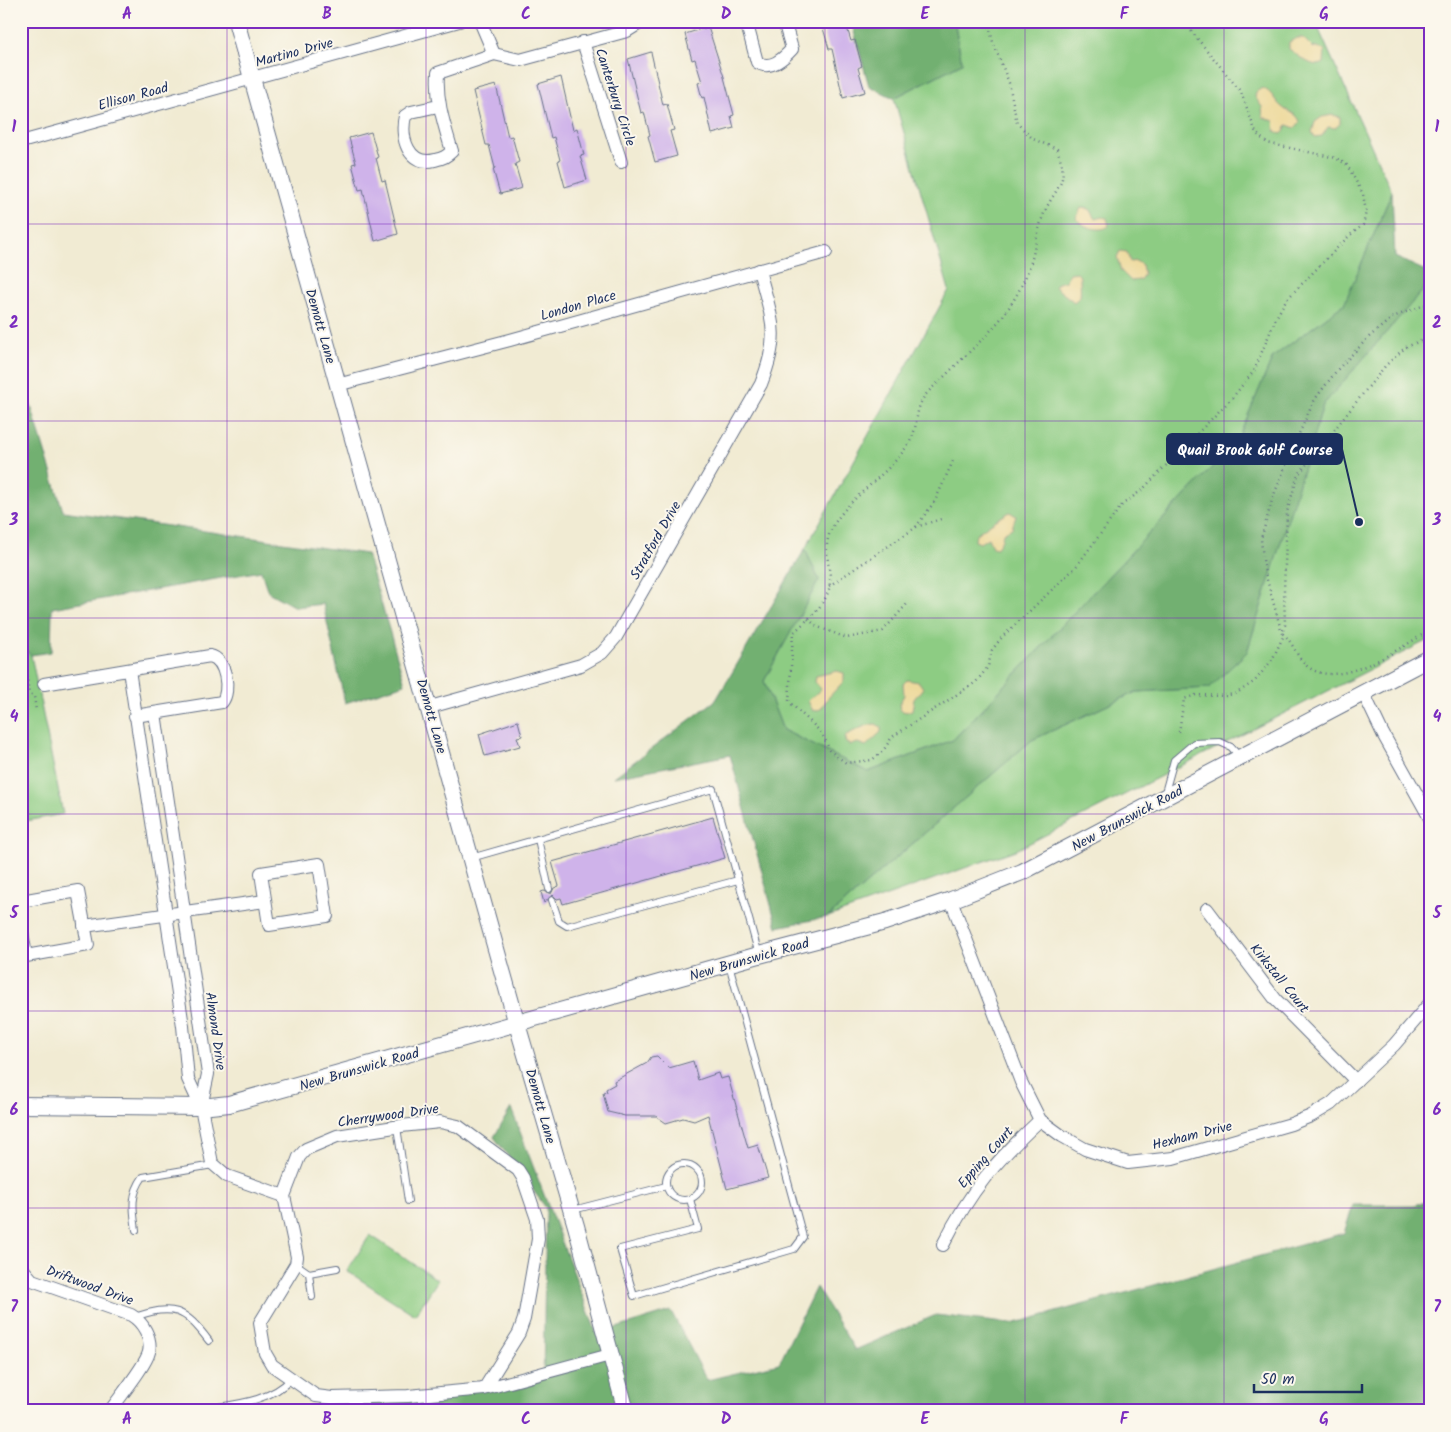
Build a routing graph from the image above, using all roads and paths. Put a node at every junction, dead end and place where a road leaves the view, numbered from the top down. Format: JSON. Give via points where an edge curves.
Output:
{"nodes":[{"id":1,"x":236,"y":21,"type":"edge"},
{"id":2,"x":459,"y":21,"type":"edge"},
{"id":3,"x":480,"y":21,"type":"edge"},
{"id":4,"x":644,"y":21,"type":"edge"},
{"id":5,"x":746,"y":21,"type":"edge"},
{"id":6,"x":784,"y":21,"type":"edge"},
{"id":7,"x":988,"y":21,"type":"edge"},
{"id":8,"x":1183,"y":21,"type":"edge"},
{"id":9,"x":582,"y":42,"type":"junction"},
{"id":10,"x":494,"y":54,"type":"junction"},
{"id":11,"x":252,"y":79,"type":"junction"},
{"id":12,"x":438,"y":106,"type":"junction"},
{"id":13,"x":21,"y":142,"type":"edge"},
{"id":14,"x":621,"y":162,"type":"dead end"},
{"id":15,"x":826,"y":252,"type":"dead end"},
{"id":16,"x":759,"y":270,"type":"junction"},
{"id":17,"x":1430,"y":303,"type":"edge"},
{"id":18,"x":1430,"y":337,"type":"edge"},
{"id":19,"x":338,"y":385,"type":"junction"},
{"id":20,"x":952,"y":461,"type":"dead end"},
{"id":21,"x":941,"y":518,"type":"dead end"},
{"id":22,"x":915,"y":528,"type":"junction"},
{"id":23,"x":829,"y":586,"type":"junction"},
{"id":24,"x":907,"y":604,"type":"dead end"},
{"id":25,"x":808,"y":619,"type":"junction"},
{"id":26,"x":1430,"y":630,"type":"edge"},
{"id":27,"x":1282,"y":633,"type":"junction"},
{"id":28,"x":1430,"y":658,"type":"edge"},
{"id":29,"x":129,"y":670,"type":"junction"},
{"id":30,"x":44,"y":684,"type":"dead end"},
{"id":31,"x":1363,"y":692,"type":"junction"},
{"id":32,"x":430,"y":707,"type":"junction"},
{"id":33,"x":155,"y":713,"type":"junction"},
{"id":34,"x":135,"y":716,"type":"junction"},
{"id":35,"x":1179,"y":732,"type":"dead end"},
{"id":36,"x":1241,"y":758,"type":"junction"},
{"id":37,"x":1163,"y":799,"type":"junction"},
{"id":38,"x":1430,"y":818,"type":"edge"},
{"id":39,"x":538,"y":839,"type":"junction"},
{"id":40,"x":472,"y":858,"type":"junction"},
{"id":41,"x":738,"y":880,"type":"junction"},
{"id":42,"x":549,"y":889,"type":"dead end"},
{"id":43,"x":552,"y":900,"type":"dead end"},
{"id":44,"x":951,"y":900,"type":"junction"},
{"id":45,"x":21,"y":901,"type":"edge"},
{"id":46,"x":265,"y":901,"type":"junction"},
{"id":47,"x":1207,"y":909,"type":"dead end"},
{"id":48,"x":183,"y":912,"type":"junction"},
{"id":49,"x":165,"y":914,"type":"junction"},
{"id":50,"x":21,"y":926,"type":"edge"},
{"id":51,"x":84,"y":926,"type":"junction"},
{"id":52,"x":759,"y":955,"type":"junction"},
{"id":53,"x":729,"y":964,"type":"junction"},
{"id":54,"x":1430,"y":1003,"type":"edge"},
{"id":55,"x":517,"y":1024,"type":"junction"},
{"id":56,"x":1356,"y":1081,"type":"junction"},
{"id":57,"x":21,"y":1105,"type":"edge"},
{"id":58,"x":201,"y":1107,"type":"junction"},
{"id":59,"x":1040,"y":1120,"type":"junction"},
{"id":60,"x":398,"y":1127,"type":"junction"},
{"id":61,"x":214,"y":1165,"type":"junction"},
{"id":62,"x":666,"y":1186,"type":"junction"},
{"id":63,"x":284,"y":1196,"type":"junction"},
{"id":64,"x":690,"y":1199,"type":"junction"},
{"id":65,"x":408,"y":1201,"type":"dead end"},
{"id":66,"x":572,"y":1210,"type":"junction"},
{"id":67,"x":136,"y":1230,"type":"dead end"},
{"id":68,"x":943,"y":1244,"type":"dead end"},
{"id":69,"x":296,"y":1264,"type":"junction"},
{"id":70,"x":21,"y":1268,"type":"edge"},
{"id":71,"x":337,"y":1268,"type":"dead end"},
{"id":72,"x":309,"y":1273,"type":"junction"},
{"id":73,"x":312,"y":1297,"type":"dead end"},
{"id":74,"x":134,"y":1317,"type":"junction"},
{"id":75,"x":209,"y":1341,"type":"dead end"},
{"id":76,"x":610,"y":1355,"type":"junction"},
{"id":77,"x":291,"y":1379,"type":"junction"},
{"id":78,"x":484,"y":1389,"type":"junction"},
{"id":79,"x":205,"y":1409,"type":"dead end"},
{"id":80,"x":110,"y":1411,"type":"edge"},
{"id":81,"x":626,"y":1411,"type":"edge"}],
"edges":[{"from":1,"to":11,"type":"street","name":"Demott Lane"},
{"from":2,"to":11,"type":"street","name":"Martino Drive"},
{"from":3,"to":10,"type":"street"},
{"from":4,"to":9,"type":"street","name":"Canterbury Circle","via":[[626,31]]},
{"from":5,"to":6,"type":"street","via":[[757,62],[767,65],[781,61],[792,49]]},
{"from":7,"to":23,"type":"path","via":[[1009,83],[1017,124],[1032,138],[1058,149],[1064,175],[1045,210],[1031,263],[1004,315],[924,397],[918,411],[916,431],[907,446],[844,510],[832,528],[825,553]]},
{"from":8,"to":25,"type":"path","via":[[1241,92],[1256,133],[1267,144],[1336,158],[1347,165],[1363,194],[1366,212],[1363,225],[1286,300],[1254,371],[1232,398],[1142,490],[1122,505],[1075,568],[1002,637],[992,650],[988,667],[976,682],[904,728],[872,760],[846,762],[829,750],[818,727],[789,701],[793,633]]},
{"from":9,"to":10,"type":"street","name":"Canterbury Circle","via":[[520,60]]},
{"from":9,"to":14,"type":"street","name":"Canterbury Circle"},
{"from":10,"to":12,"type":"street","via":[[438,73]]},
{"from":11,"to":13,"type":"street","name":"Ellison Road"},
{"from":11,"to":19,"type":"street","name":"Demott Lane"},
{"from":12,"to":12,"type":"street","via":[[452,151],[447,157],[428,162],[417,160],[412,157],[402,128],[405,116]]},
{"from":15,"to":16,"type":"street","name":"London Place"},
{"from":16,"to":19,"type":"street","name":"London Place"},
{"from":16,"to":32,"type":"street","name":"Stratford Drive","via":[[773,326],[774,344],[768,367],[616,637],[602,653],[581,665]]},
{"from":17,"to":27,"type":"path","via":[[1393,317],[1369,337],[1337,370],[1315,400],[1297,438],[1273,497],[1261,538],[1264,570]]},
{"from":18,"to":27,"type":"path","via":[[1406,347],[1386,365],[1298,475],[1288,512],[1285,625]]},
{"from":19,"to":32,"type":"street","name":"Demott Lane"},
{"from":20,"to":22,"type":"path","via":[[935,501]]},
{"from":21,"to":22,"type":"path"},
{"from":22,"to":23,"type":"path"},
{"from":23,"to":25,"type":"path"},
{"from":24,"to":25,"type":"path","via":[[883,631],[847,638],[818,627]]},
{"from":26,"to":27,"type":"path","via":[[1390,654],[1346,672],[1325,675],[1308,667]]},
{"from":27,"to":35,"type":"path","via":[[1272,660],[1243,690],[1224,696],[1196,695],[1184,699]]},
{"from":28,"to":31,"type":"street","name":"New Brunswick Road"},
{"from":29,"to":30,"type":"street"},
{"from":29,"to":33,"type":"street","via":[[210,656],[219,660],[227,692],[222,702]]},
{"from":29,"to":34,"type":"street"},
{"from":31,"to":36,"type":"street","name":"New Brunswick Road"},
{"from":31,"to":38,"type":"street"},
{"from":32,"to":40,"type":"street","name":"Demott Lane"},
{"from":33,"to":34,"type":"street"},
{"from":33,"to":48,"type":"street","name":"Almond Drive"},
{"from":34,"to":49,"type":"street"},
{"from":36,"to":37,"type":"street","name":"New Brunswick Road"},
{"from":36,"to":37,"type":"lane","via":[[1232,747],[1220,742],[1194,743],[1174,760]]},
{"from":37,"to":44,"type":"street","name":"New Brunswick Road","via":[[1022,872]]},
{"from":39,"to":40,"type":"lane"},
{"from":39,"to":41,"type":"lane","via":[[713,789]]},
{"from":39,"to":42,"type":"lane"},
{"from":40,"to":55,"type":"street","name":"Demott Lane"},
{"from":41,"to":43,"type":"lane","via":[[566,926],[559,921]]},
{"from":41,"to":52,"type":"lane"},
{"from":44,"to":52,"type":"street","name":"New Brunswick Road","via":[[885,922]]},
{"from":44,"to":59,"type":"street","name":"Hexham Drive","via":[[1021,1082]]},
{"from":45,"to":51,"type":"street","via":[[78,891]]},
{"from":46,"to":46,"type":"street","via":[[269,925],[327,916],[319,864],[261,873]]},
{"from":46,"to":48,"type":"street"},
{"from":47,"to":56,"type":"street","name":"Kirkstall Court","via":[[1276,1000]]},
{"from":48,"to":49,"type":"street"},
{"from":48,"to":58,"type":"street","name":"Almond Drive","via":[[208,1074]]},
{"from":49,"to":51,"type":"street"},
{"from":49,"to":58,"type":"street","via":[[188,1079]]},
{"from":50,"to":51,"type":"street","via":[[26,956],[88,945]]},
{"from":52,"to":53,"type":"street","name":"New Brunswick Road"},
{"from":53,"to":55,"type":"street","name":"New Brunswick Road"},
{"from":53,"to":64,"type":"lane","via":[[803,1237],[794,1249],[634,1296],[620,1249],[698,1230]]},
{"from":54,"to":56,"type":"street","name":"Hexham Drive","via":[[1394,1046]]},
{"from":55,"to":58,"type":"street","name":"New Brunswick Road","via":[[256,1097]]},
{"from":55,"to":66,"type":"street","name":"Demott Lane"},
{"from":56,"to":59,"type":"street","name":"Hexham Drive","via":[[1331,1104],[1291,1124],[1173,1158],[1148,1162],[1128,1162],[1085,1149]]},
{"from":57,"to":58,"type":"street","name":"New Brunswick Road"},
{"from":58,"to":61,"type":"street","via":[[209,1158]]},
{"from":59,"to":68,"type":"street","name":"Epping Court","via":[[982,1178]]},
{"from":60,"to":63,"type":"street","name":"Cherrywood Drive","via":[[337,1136],[306,1149],[299,1156]]},
{"from":60,"to":65,"type":"lane"},
{"from":60,"to":78,"type":"street","name":"Cherrywood Drive","via":[[440,1122],[458,1126],[518,1170],[524,1178],[537,1219],[538,1239],[524,1319],[519,1333]]},
{"from":61,"to":63,"type":"street","via":[[227,1176]]},
{"from":61,"to":67,"type":"lane","via":[[143,1177],[136,1187],[132,1204]]},
{"from":62,"to":64,"type":"lane","via":[[668,1192],[678,1199]]},
{"from":62,"to":64,"type":"lane","via":[[667,1174],[676,1165],[693,1166],[701,1175],[702,1187]]},
{"from":62,"to":66,"type":"lane"},
{"from":63,"to":69,"type":"street"},
{"from":66,"to":76,"type":"street","name":"Demott Lane"},
{"from":69,"to":72,"type":"lane"},
{"from":69,"to":77,"type":"street","via":[[260,1323],[265,1353],[272,1365]]},
{"from":70,"to":74,"type":"street","name":"Driftwood Drive","via":[[32,1280]]},
{"from":71,"to":72,"type":"lane"},
{"from":72,"to":73,"type":"lane"},
{"from":74,"to":75,"type":"lane","via":[[158,1309],[180,1312]]},
{"from":74,"to":80,"type":"street","name":"Driftwood Drive","via":[[148,1335],[149,1353]]},
{"from":76,"to":78,"type":"street"},
{"from":76,"to":81,"type":"street","name":"Demott Lane"},
{"from":77,"to":78,"type":"street","via":[[316,1396],[332,1398]]},
{"from":77,"to":79,"type":"lane","via":[[272,1393]]}]}
